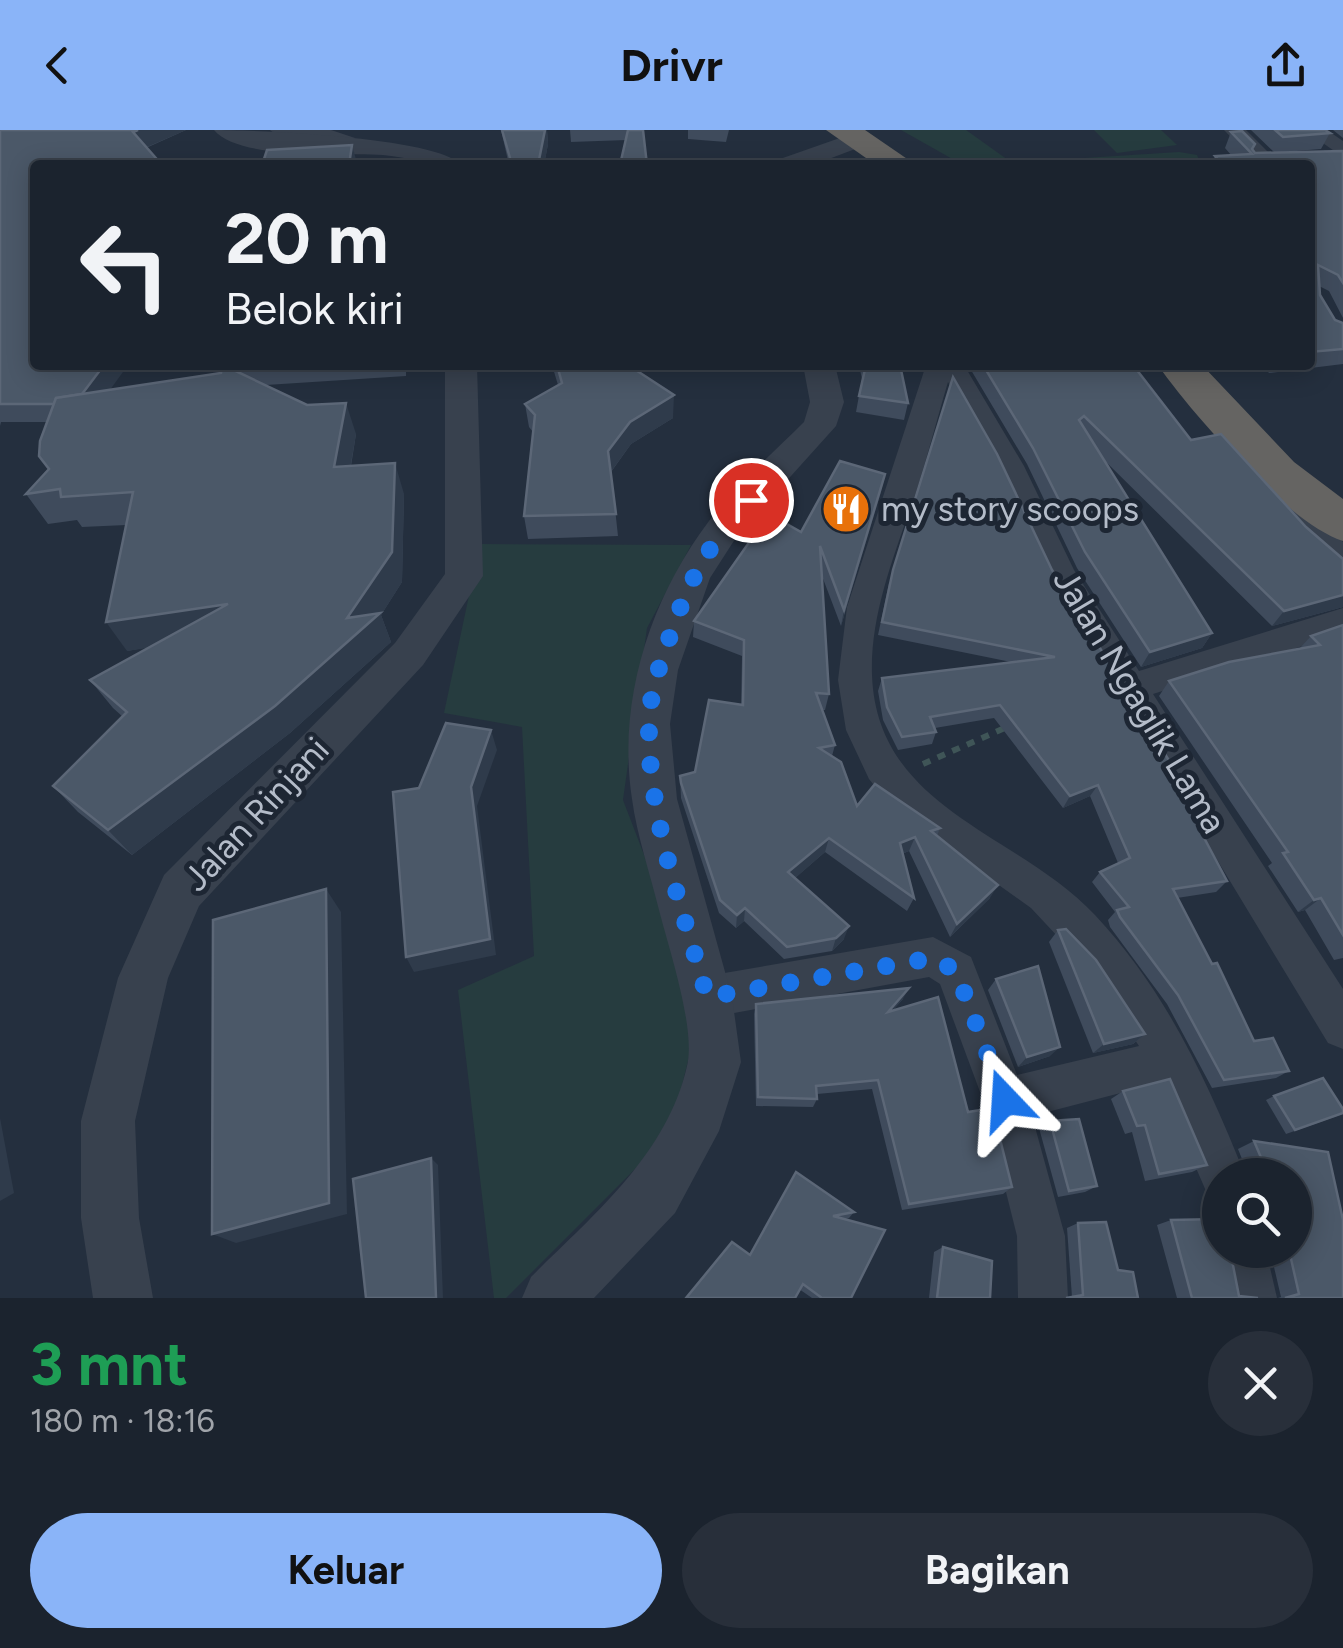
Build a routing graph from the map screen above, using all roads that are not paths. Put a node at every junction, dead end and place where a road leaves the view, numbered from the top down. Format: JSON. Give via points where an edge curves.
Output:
{"nodes":[{"id":1,"x":226,"y":130,"type":"edge"},
{"id":2,"x":280,"y":130,"type":"edge"},
{"id":3,"x":1234,"y":130,"type":"edge"},
{"id":4,"x":1314,"y":130,"type":"edge"},
{"id":5,"x":361,"y":139,"type":"junction"},
{"id":6,"x":836,"y":146,"type":"edge"},
{"id":7,"x":1342,"y":151,"type":"edge"},
{"id":8,"x":443,"y":160,"type":"edge"},
{"id":9,"x":802,"y":160,"type":"edge"},
{"id":10,"x":882,"y":160,"type":"edge"},
{"id":11,"x":1286,"y":160,"type":"edge"},
{"id":12,"x":1299,"y":160,"type":"edge"},
{"id":13,"x":461,"y":370,"type":"edge"},
{"id":14,"x":819,"y":370,"type":"edge"},
{"id":15,"x":937,"y":370,"type":"edge"},
{"id":16,"x":954,"y":370,"type":"edge"},
{"id":17,"x":1184,"y":370,"type":"edge"},
{"id":18,"x":1278,"y":473,"type":"junction"},
{"id":19,"x":1343,"y":524,"type":"edge"},
{"id":20,"x":1343,"y":565,"type":"edge"},
{"id":21,"x":1343,"y":620,"type":"edge"},
{"id":22,"x":1130,"y":688,"type":"junction"},
{"id":23,"x":707,"y":997,"type":"junction"},
{"id":24,"x":1343,"y":1028,"type":"edge"},
{"id":25,"x":1173,"y":1056,"type":"junction"},
{"id":26,"x":1005,"y":1100,"type":"junction"},
{"id":27,"x":1215,"y":1158,"type":"edge"},
{"id":28,"x":1246,"y":1268,"type":"edge"},
{"id":29,"x":123,"y":1298,"type":"edge"},
{"id":30,"x":552,"y":1298,"type":"edge"},
{"id":31,"x":1043,"y":1298,"type":"edge"},
{"id":32,"x":1252,"y":1298,"type":"edge"}],
"edges":[{"from":1,"to":5,"type":"street","via":[[265,141]]},
{"from":2,"to":5,"type":"street"},
{"from":3,"to":11,"type":"street"},
{"from":4,"to":7,"type":"street"},
{"from":5,"to":8,"type":"street","via":[[394,140]]},
{"from":6,"to":9,"type":"street"},
{"from":6,"to":10,"type":"highway"},
{"from":7,"to":12,"type":"street"},
{"from":13,"to":29,"type":"street","name":"Jalan Rinjani","via":[[464,576],[409,654],[181,891],[143,978],[108,1121],[110,1218]]},
{"from":14,"to":23,"type":"street","via":[[827,402],[819,426],[724,527],[692,575],[657,670],[649,724],[654,799]]},
{"from":15,"to":25,"type":"street","via":[[859,628],[859,713],[884,778],[913,808],[1033,883],[1080,927]]},
{"from":16,"to":22,"type":"street","name":"Jalan Ngaglik Lama","via":[[1010,466],[1060,574]]},
{"from":17,"to":18,"type":"highway"},
{"from":18,"to":19,"type":"highway"},
{"from":18,"to":20,"type":"street"},
{"from":21,"to":22,"type":"street"},
{"from":22,"to":24,"type":"street","name":"Jalan Ngaglik Lama"},
{"from":23,"to":26,"type":"street","via":[[946,961],[956,971]]},
{"from":23,"to":30,"type":"street","via":[[715,1062],[700,1112],[656,1193]]},
{"from":25,"to":26,"type":"street"},
{"from":25,"to":27,"type":"street"},
{"from":26,"to":31,"type":"street","via":[[1042,1236]]},
{"from":28,"to":32,"type":"street"}]}
